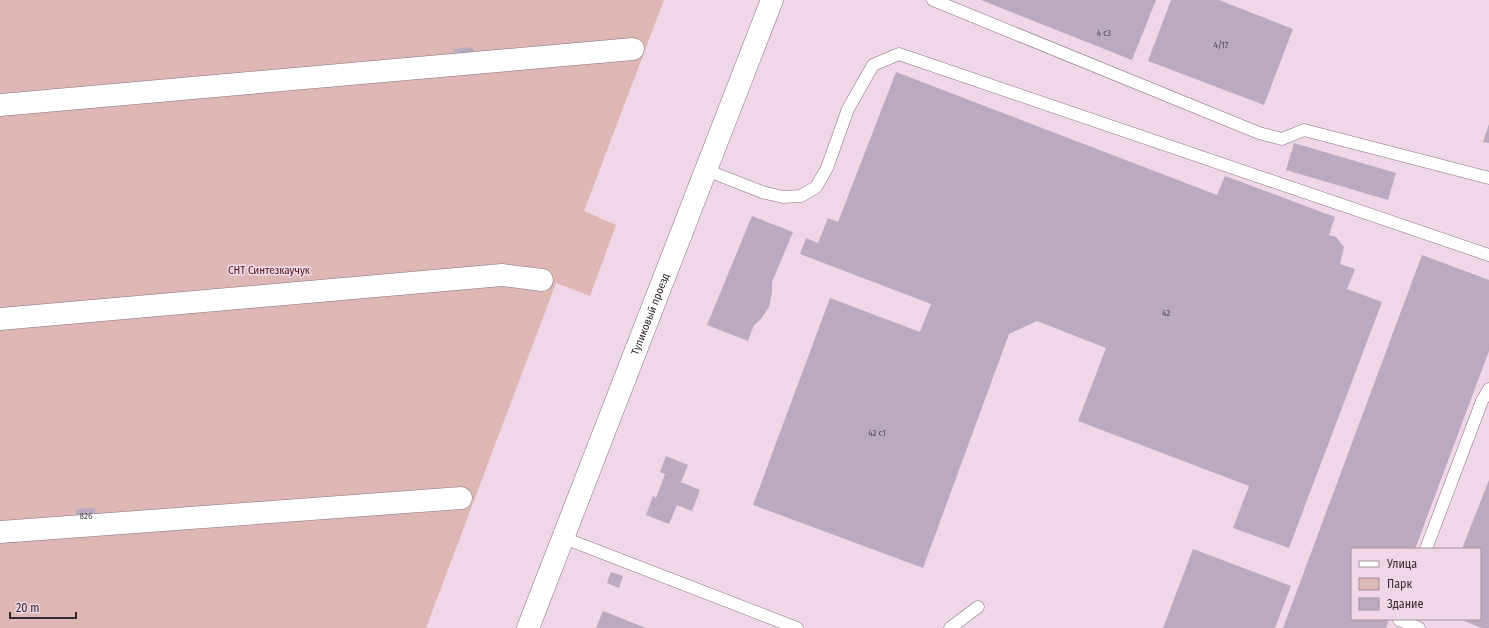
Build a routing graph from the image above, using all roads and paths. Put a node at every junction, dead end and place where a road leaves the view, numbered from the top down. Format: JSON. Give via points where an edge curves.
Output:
{"nodes":[{"id":1,"x":772,"y":0,"type":"edge"},
{"id":2,"x":933,"y":0,"type":"edge"},
{"id":3,"x":632,"y":50,"type":"dead end"},
{"id":4,"x":0,"y":105,"type":"edge"},
{"id":5,"x":706,"y":170,"type":"junction"},
{"id":6,"x":1489,"y":178,"type":"edge"},
{"id":7,"x":1489,"y":255,"type":"edge"},
{"id":8,"x":542,"y":280,"type":"dead end"},
{"id":9,"x":0,"y":319,"type":"edge"},
{"id":10,"x":1489,"y":389,"type":"edge"},
{"id":11,"x":461,"y":498,"type":"dead end"},
{"id":12,"x":0,"y":532,"type":"edge"},
{"id":13,"x":564,"y":538,"type":"junction"},
{"id":14,"x":1426,"y":548,"type":"edge"},
{"id":15,"x":978,"y":607,"type":"dead end"},
{"id":16,"x":1402,"y":620,"type":"edge"},
{"id":17,"x":528,"y":628,"type":"edge"},
{"id":18,"x":797,"y":628,"type":"edge"},
{"id":19,"x":950,"y":628,"type":"edge"},
{"id":20,"x":1418,"y":628,"type":"edge"}],
"edges":[{"from":1,"to":5,"type":"street","name":"Тупиковый проезд"},
{"from":2,"to":6,"type":"lane","via":[[1259,133],[1282,139],[1304,130]]},
{"from":3,"to":4,"type":"street"},
{"from":5,"to":7,"type":"lane","via":[[762,192],[783,197],[800,196],[816,187],[827,168],[848,109],[873,65],[900,54]]},
{"from":5,"to":13,"type":"street","name":"Тупиковый проезд"},
{"from":8,"to":9,"type":"street","via":[[502,275]]},
{"from":10,"to":14,"type":"lane","via":[[1482,401]]},
{"from":11,"to":12,"type":"street"},
{"from":13,"to":17,"type":"street","name":"Тупиковый проезд"},
{"from":13,"to":18,"type":"lane"},
{"from":15,"to":19,"type":"lane"},
{"from":16,"to":20,"type":"lane"}]}
